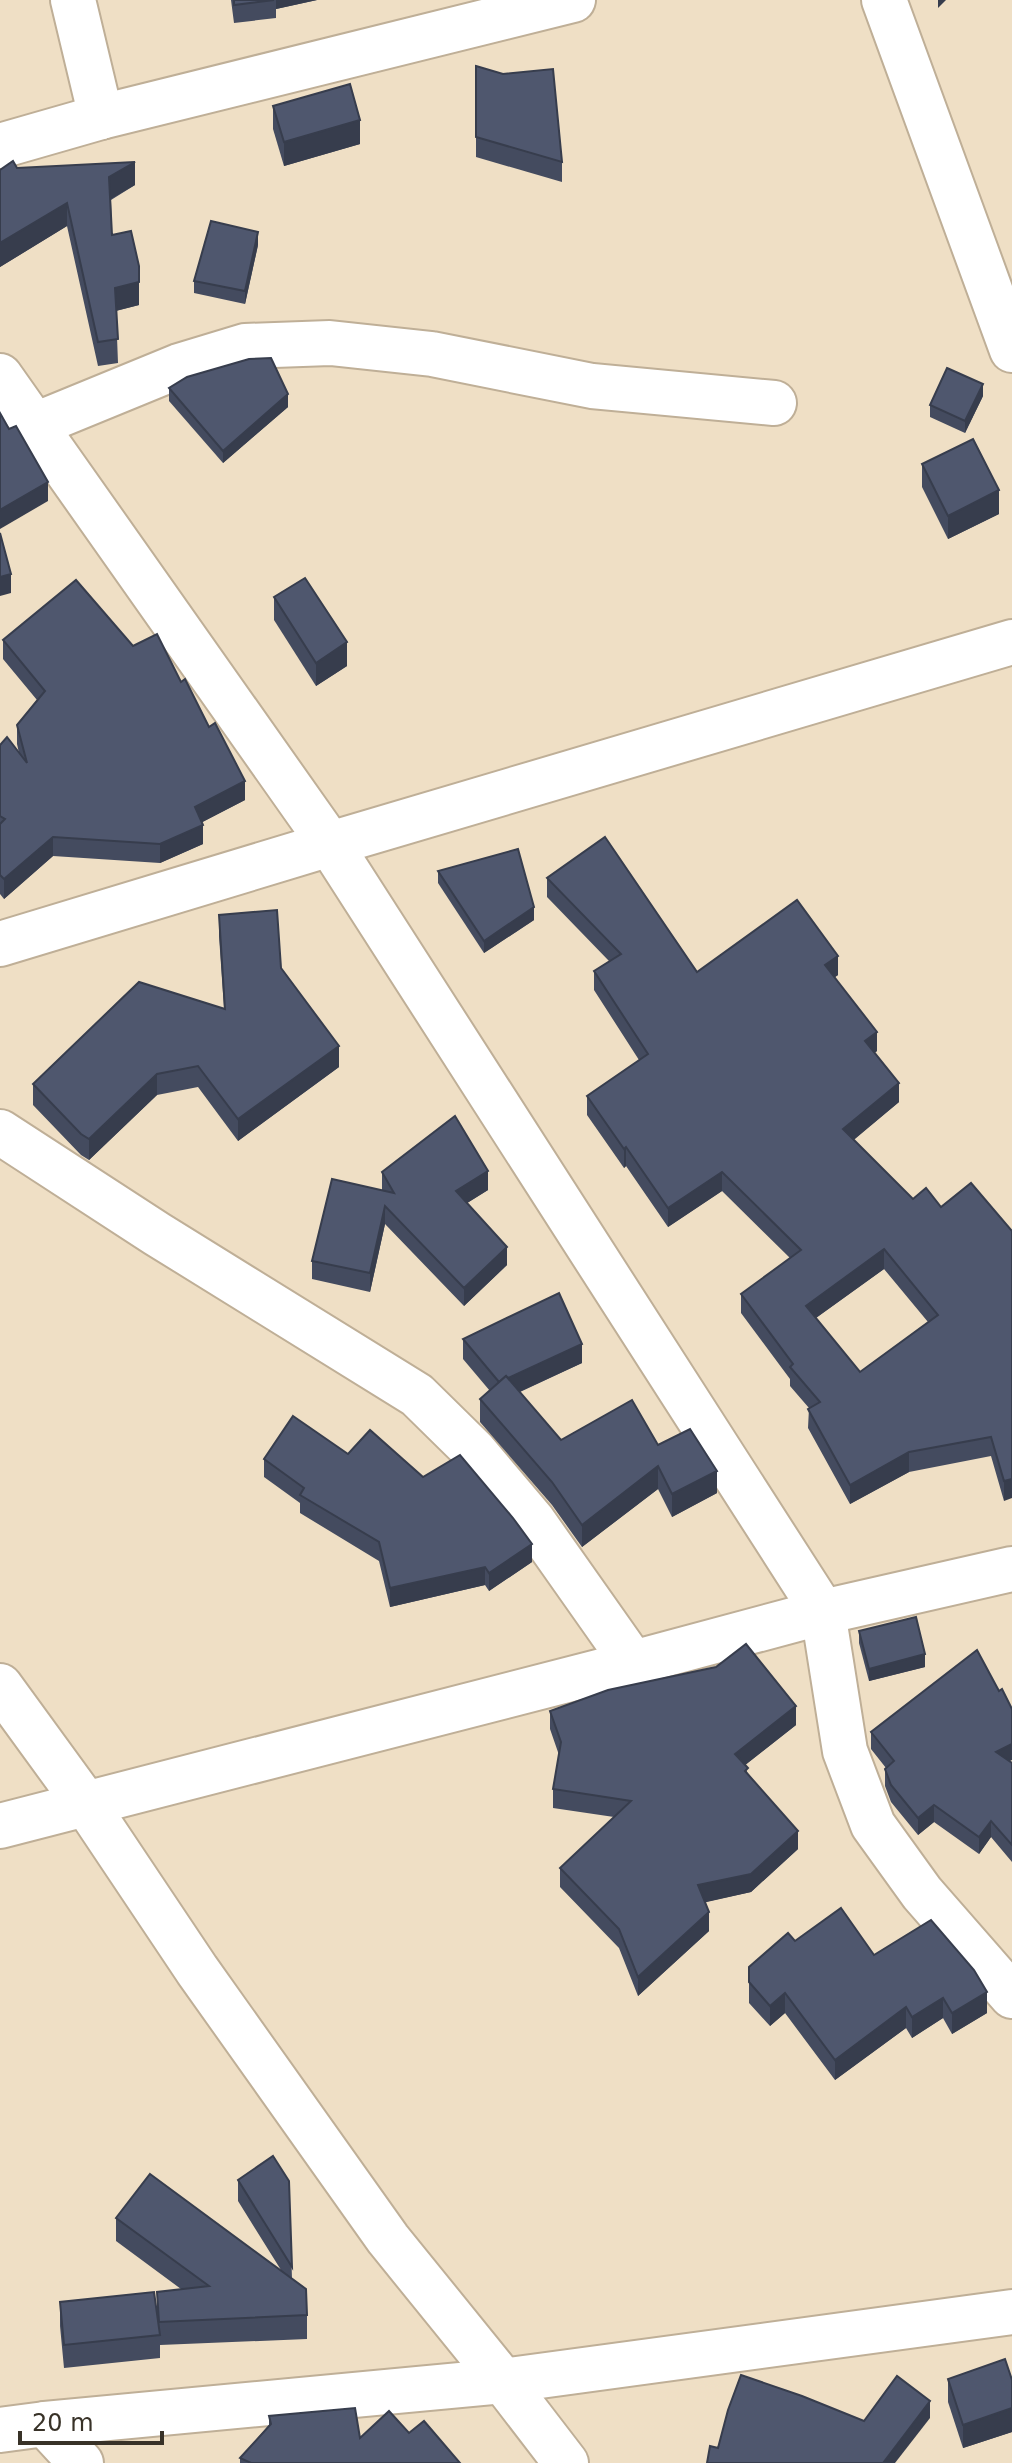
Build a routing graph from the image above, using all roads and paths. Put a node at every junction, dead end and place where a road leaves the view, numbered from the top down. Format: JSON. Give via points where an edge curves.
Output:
{"nodes":[{"id":1,"x":73,"y":0,"type":"edge"},
{"id":2,"x":573,"y":0,"type":"edge"},
{"id":3,"x":884,"y":0,"type":"edge"},
{"id":4,"x":101,"y":117,"type":"junction"},
{"id":5,"x":0,"y":146,"type":"edge"},
{"id":6,"x":1012,"y":350,"type":"edge"},
{"id":7,"x":0,"y":376,"type":"edge"},
{"id":8,"x":774,"y":403,"type":"dead end"},
{"id":9,"x":35,"y":425,"type":"junction"},
{"id":10,"x":1012,"y":642,"type":"edge"},
{"id":11,"x":330,"y":844,"type":"junction"},
{"id":12,"x":0,"y":944,"type":"edge"},
{"id":13,"x":0,"y":1132,"type":"edge"},
{"id":14,"x":1012,"y":1569,"type":"edge"},
{"id":15,"x":823,"y":1612,"type":"junction"},
{"id":16,"x":633,"y":1663,"type":"junction"},
{"id":17,"x":0,"y":1686,"type":"edge"},
{"id":18,"x":86,"y":1804,"type":"junction"},
{"id":19,"x":0,"y":1826,"type":"edge"},
{"id":20,"x":1012,"y":1996,"type":"edge"},
{"id":21,"x":1012,"y":2312,"type":"edge"},
{"id":22,"x":503,"y":2381,"type":"junction"},
{"id":23,"x":45,"y":2424,"type":"junction"},
{"id":24,"x":0,"y":2430,"type":"edge"},
{"id":25,"x":81,"y":2463,"type":"edge"},
{"id":26,"x":566,"y":2463,"type":"edge"}],
"edges":[{"from":1,"to":4,"type":"street"},
{"from":2,"to":4,"type":"street"},
{"from":3,"to":6,"type":"street"},
{"from":4,"to":5,"type":"street"},
{"from":7,"to":9,"type":"street"},
{"from":8,"to":9,"type":"street","via":[[592,386],[432,354],[330,343],[245,346],[179,366]]},
{"from":9,"to":11,"type":"street"},
{"from":10,"to":11,"type":"street"},
{"from":11,"to":12,"type":"street"},
{"from":11,"to":15,"type":"street"},
{"from":13,"to":16,"type":"street","via":[[417,1395],[474,1451],[533,1521]]},
{"from":14,"to":15,"type":"street"},
{"from":15,"to":16,"type":"street"},
{"from":15,"to":20,"type":"street","via":[[845,1751],[873,1825],[922,1893]]},
{"from":16,"to":18,"type":"street"},
{"from":17,"to":18,"type":"street"},
{"from":18,"to":19,"type":"street"},
{"from":18,"to":22,"type":"street","via":[[388,2239]]},
{"from":21,"to":22,"type":"street"},
{"from":22,"to":23,"type":"street"},
{"from":22,"to":26,"type":"street"},
{"from":23,"to":24,"type":"street"},
{"from":23,"to":25,"type":"street"}]}
